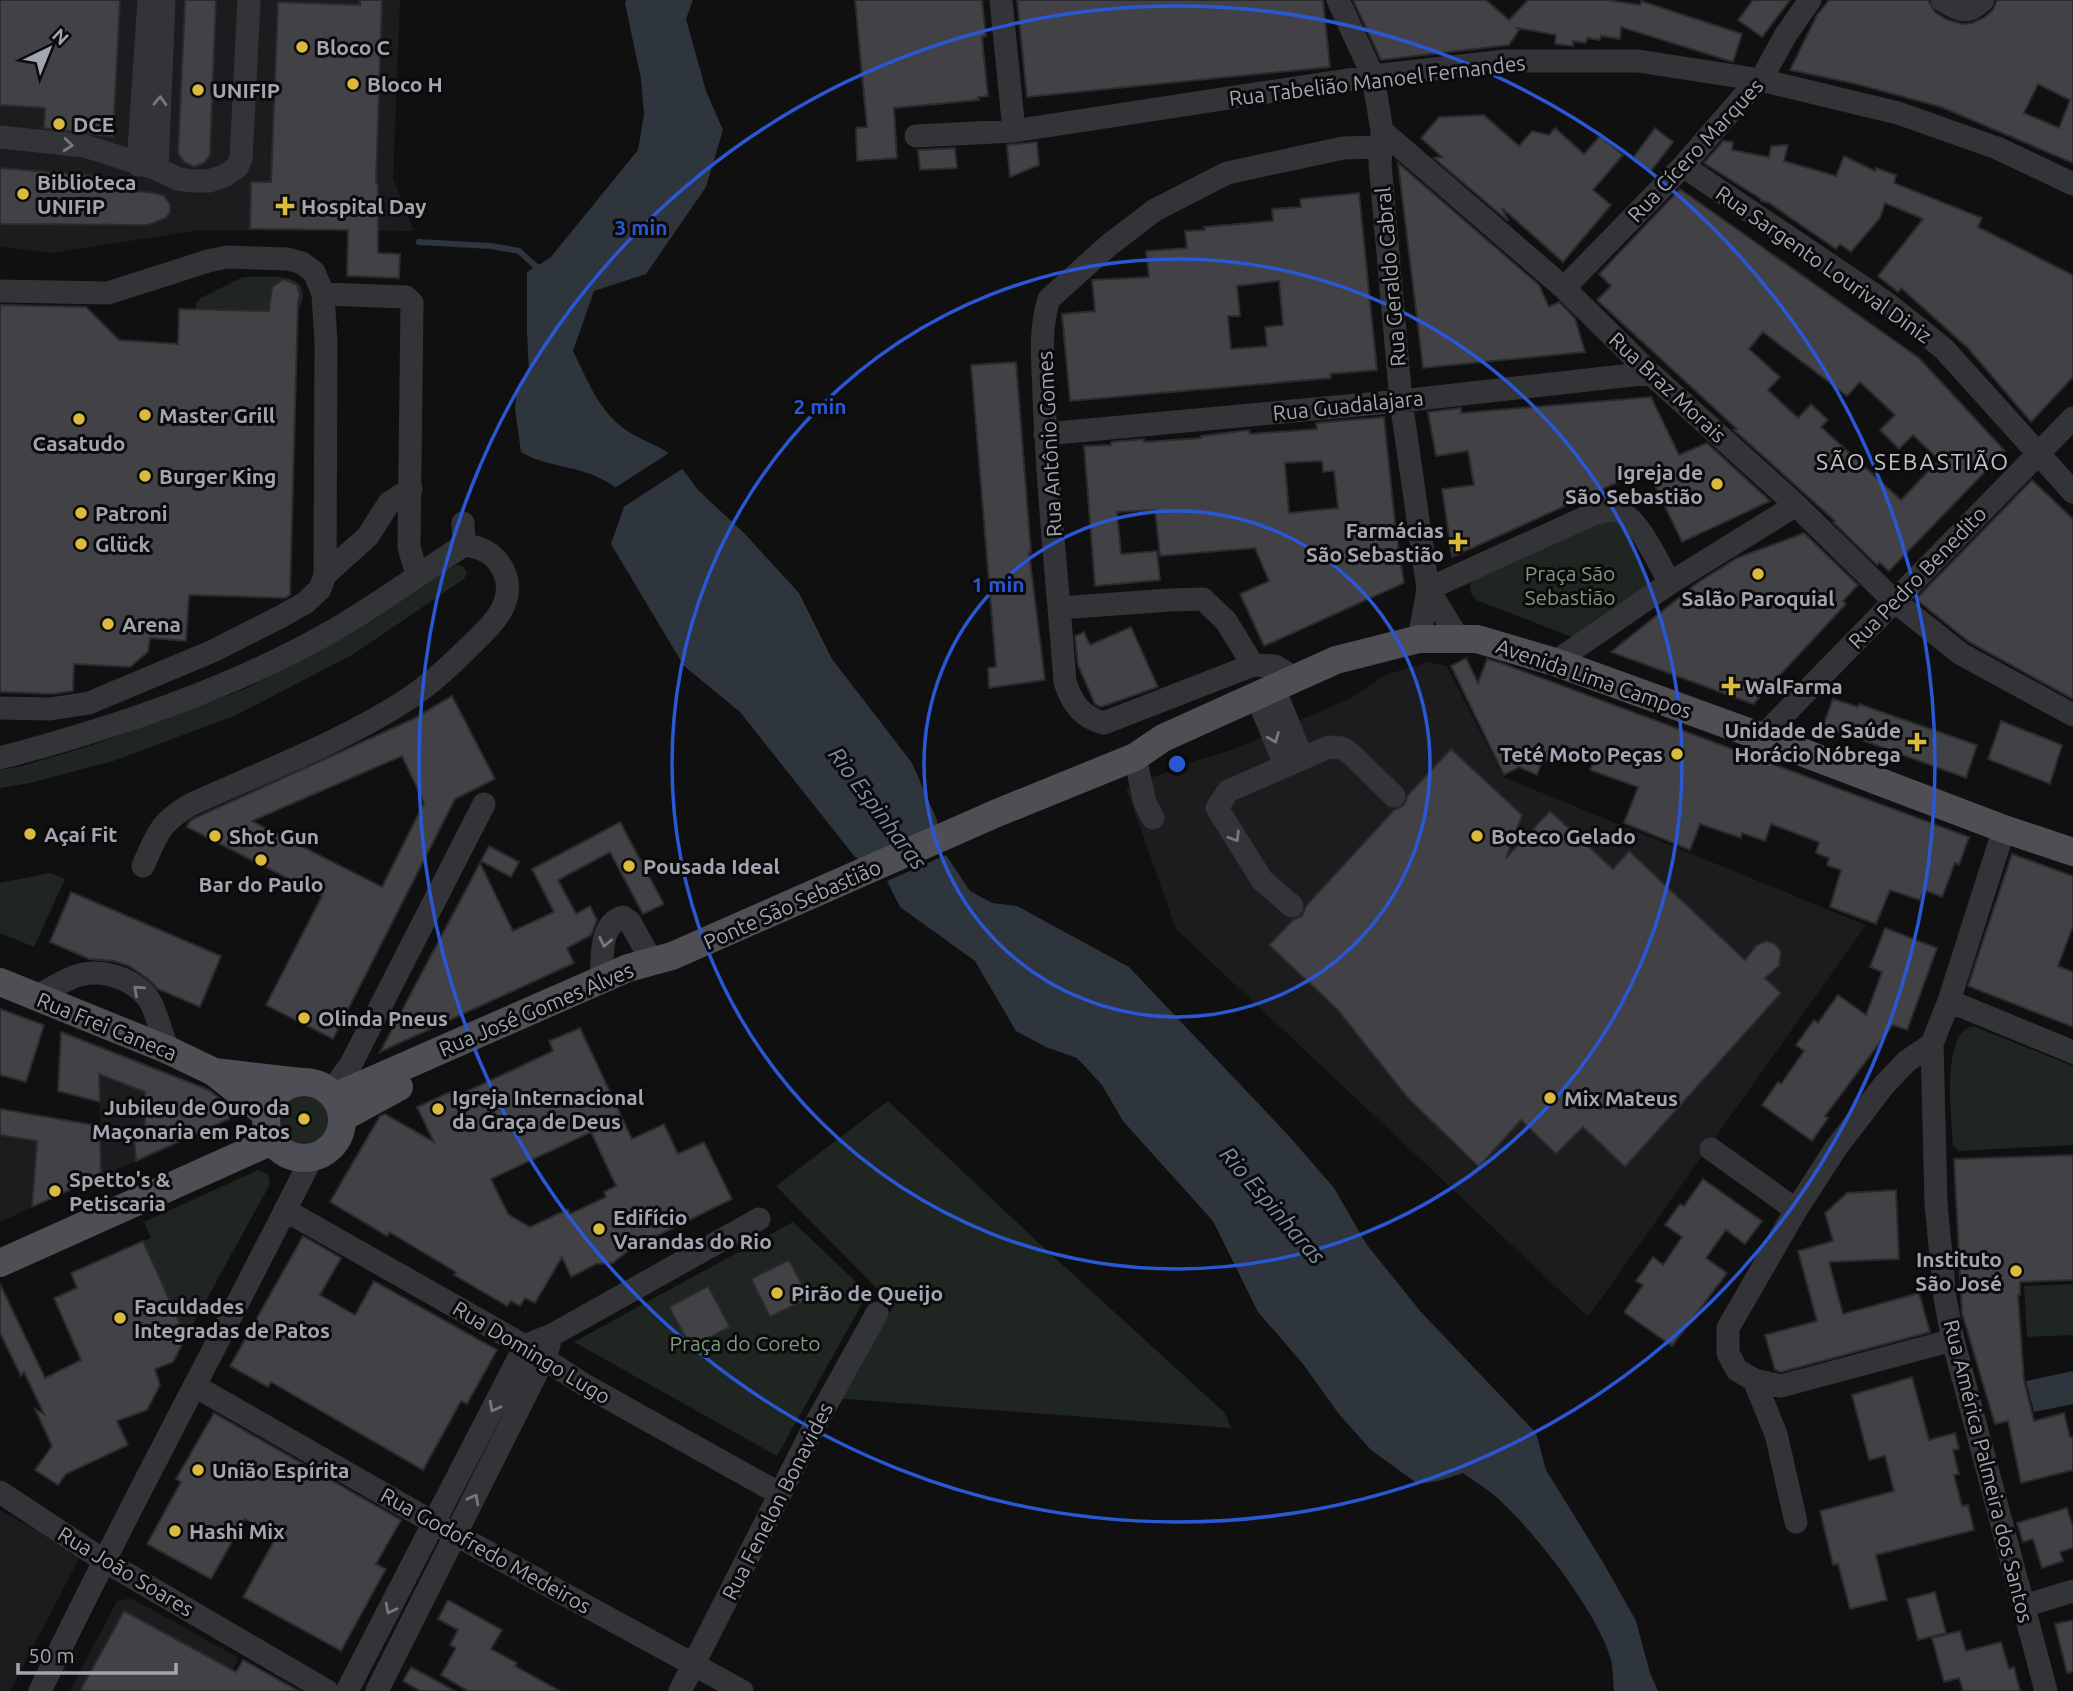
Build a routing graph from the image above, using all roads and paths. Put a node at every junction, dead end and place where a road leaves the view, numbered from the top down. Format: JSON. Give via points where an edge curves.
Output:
{"nodes":[{"id":1,"x":149,"y":0,"type":"edge"},
{"id":2,"x":164,"y":0,"type":"edge"},
{"id":3,"x":249,"y":0,"type":"edge"},
{"id":4,"x":1000,"y":0,"type":"edge"},
{"id":5,"x":1338,"y":0,"type":"edge"},
{"id":6,"x":1810,"y":0,"type":"edge"},
{"id":7,"x":1942,"y":0,"type":"edge"},
{"id":8,"x":1983,"y":0,"type":"edge"},
{"id":9,"x":1373,"y":76,"type":"junction"},
{"id":10,"x":1761,"y":80,"type":"junction"},
{"id":11,"x":1014,"y":131,"type":"junction"},
{"id":12,"x":916,"y":136,"type":"dead end"},
{"id":13,"x":0,"y":138,"type":"edge"},
{"id":14,"x":1381,"y":139,"type":"junction"},
{"id":15,"x":1683,"y":166,"type":"junction"},
{"id":16,"x":147,"y":167,"type":"junction"},
{"id":17,"x":2073,"y":184,"type":"edge"},
{"id":18,"x":1564,"y":288,"type":"junction"},
{"id":19,"x":0,"y":291,"type":"edge"},
{"id":20,"x":323,"y":294,"type":"junction"},
{"id":21,"x":1650,"y":373,"type":"junction"},
{"id":22,"x":1401,"y":401,"type":"junction"},
{"id":23,"x":2073,"y":418,"type":"edge"},
{"id":24,"x":1045,"y":434,"type":"junction"},
{"id":25,"x":2038,"y":453,"type":"junction"},
{"id":26,"x":411,"y":489,"type":"junction"},
{"id":27,"x":2073,"y":492,"type":"edge"},
{"id":28,"x":1796,"y":505,"type":"junction"},
{"id":29,"x":325,"y":575,"type":"junction"},
{"id":30,"x":417,"y":575,"type":"junction"},
{"id":31,"x":1670,"y":583,"type":"junction"},
{"id":32,"x":1427,"y":589,"type":"junction"},
{"id":33,"x":1893,"y":600,"type":"junction"},
{"id":34,"x":1060,"y":608,"type":"junction"},
{"id":35,"x":1458,"y":638,"type":"junction"},
{"id":36,"x":1419,"y":639,"type":"junction"},
{"id":37,"x":1386,"y":648,"type":"junction"},
{"id":38,"x":1555,"y":662,"type":"junction"},
{"id":39,"x":1253,"y":665,"type":"junction"},
{"id":40,"x":1295,"y":678,"type":"junction"},
{"id":41,"x":1270,"y":702,"type":"junction"},
{"id":42,"x":0,"y":708,"type":"edge"},
{"id":43,"x":2073,"y":715,"type":"edge"},
{"id":44,"x":1762,"y":737,"type":"junction"},
{"id":45,"x":1135,"y":757,"type":"junction"},
{"id":46,"x":0,"y":758,"type":"edge"},
{"id":47,"x":1294,"y":762,"type":"junction"},
{"id":48,"x":1105,"y":769,"type":"joint"},
{"id":49,"x":1394,"y":796,"type":"dead end"},
{"id":50,"x":484,"y":804,"type":"dead end"},
{"id":51,"x":1153,"y":818,"type":"dead end"},
{"id":52,"x":2004,"y":829,"type":"junction"},
{"id":53,"x":2073,"y":852,"type":"edge"},
{"id":54,"x":142,"y":866,"type":"dead end"},
{"id":55,"x":1292,"y":906,"type":"dead end"},
{"id":56,"x":662,"y":959,"type":"junction"},
{"id":57,"x":601,"y":980,"type":"junction"},
{"id":58,"x":0,"y":982,"type":"edge"},
{"id":59,"x":36,"y":997,"type":"junction"},
{"id":60,"x":1949,"y":1001,"type":"junction"},
{"id":61,"x":1932,"y":1044,"type":"junction"},
{"id":62,"x":168,"y":1050,"type":"junction"},
{"id":63,"x":2073,"y":1052,"type":"edge"},
{"id":64,"x":214,"y":1072,"type":"junction"},
{"id":65,"x":302,"y":1082,"type":"junction"},
{"id":66,"x":335,"y":1103,"type":"junction"},
{"id":67,"x":268,"y":1127,"type":"junction"},
{"id":68,"x":1711,"y":1149,"type":"dead end"},
{"id":69,"x":312,"y":1157,"type":"junction"},
{"id":70,"x":285,"y":1210,"type":"junction"},
{"id":71,"x":1797,"y":1210,"type":"junction"},
{"id":72,"x":759,"y":1219,"type":"dead end"},
{"id":73,"x":0,"y":1245,"type":"edge"},
{"id":74,"x":0,"y":1264,"type":"edge"},
{"id":75,"x":877,"y":1313,"type":"dead end"},
{"id":76,"x":552,"y":1335,"type":"junction"},
{"id":77,"x":1953,"y":1340,"type":"junction"},
{"id":78,"x":525,"y":1346,"type":"junction"},
{"id":79,"x":544,"y":1359,"type":"junction"},
{"id":80,"x":1754,"y":1380,"type":"junction"},
{"id":81,"x":195,"y":1386,"type":"junction"},
{"id":82,"x":0,"y":1492,"type":"edge"},
{"id":83,"x":780,"y":1494,"type":"junction"},
{"id":84,"x":1796,"y":1522,"type":"dead end"},
{"id":85,"x":435,"y":1523,"type":"junction"},
{"id":86,"x":457,"y":1534,"type":"junction"},
{"id":87,"x":103,"y":1560,"type":"junction"},
{"id":88,"x":2073,"y":1591,"type":"edge"},
{"id":89,"x":2024,"y":1606,"type":"junction"},
{"id":90,"x":694,"y":1664,"type":"junction"},
{"id":91,"x":40,"y":1691,"type":"edge"},
{"id":92,"x":327,"y":1691,"type":"edge"},
{"id":93,"x":348,"y":1691,"type":"edge"},
{"id":94,"x":377,"y":1691,"type":"edge"},
{"id":95,"x":680,"y":1691,"type":"edge"},
{"id":96,"x":741,"y":1691,"type":"edge"},
{"id":97,"x":2046,"y":1691,"type":"edge"}],
"edges":[{"from":1,"to":16,"type":"street"},
{"from":16,"to":2,"type":"street","one_way":true},
{"from":3,"to":16,"type":"street","via":[[242,159],[225,176],[209,181],[178,179]]},
{"from":4,"to":11,"type":"street"},
{"from":5,"to":9,"type":"street"},
{"from":6,"to":10,"type":"street","name":"Rua Cícero Marques"},
{"from":7,"to":8,"type":"street","via":[[1964,12]]},
{"from":9,"to":10,"type":"street","name":"Rua Tabelião Manoel Fernandes","via":[[1505,61],[1583,60],[1638,61]]},
{"from":9,"to":11,"type":"street","name":"Rua Tabelião Manoel Fernandes"},
{"from":9,"to":14,"type":"street"},
{"from":10,"to":15,"type":"street","name":"Rua Cícero Marques"},
{"from":10,"to":17,"type":"street","name":"Rua Tabelião Manoel Fernandes","via":[[1898,113],[1997,148]]},
{"from":11,"to":12,"type":"street","name":"Rua Tabelião Manoel Fernandes"},
{"from":13,"to":16,"type":"street","one_way":true,"via":[[85,146]]},
{"from":14,"to":18,"type":"street","name":"Rua Braz Morais"},
{"from":14,"to":22,"type":"street","name":"Rua Geraldo Cabral"},
{"from":14,"to":24,"type":"street","name":"Rua Antônio Gomes","via":[[1227,173],[1155,210],[1109,245],[1049,299],[1042,333]]},
{"from":15,"to":18,"type":"street","name":"Rua Cícero Marques"},
{"from":15,"to":25,"type":"street","name":"Rua Sargento Lourival Diniz","via":[[1888,304],[1935,341]]},
{"from":18,"to":21,"type":"street","name":"Rua Braz Morais"},
{"from":19,"to":20,"type":"street","via":[[108,293],[208,261],[267,257],[302,263],[314,272]]},
{"from":20,"to":26,"type":"street","via":[[406,297],[412,303]]},
{"from":20,"to":29,"type":"street"},
{"from":21,"to":22,"type":"street","name":"Rua Guadalajara"},
{"from":21,"to":28,"type":"street","name":"Rua Braz Morais"},
{"from":22,"to":24,"type":"street","name":"Rua Guadalajara"},
{"from":22,"to":32,"type":"street","name":"Rua Geraldo Cabral"},
{"from":23,"to":25,"type":"street","name":"Rua Pedro Benedito"},
{"from":24,"to":34,"type":"street","name":"Rua Antônio Gomes"},
{"from":25,"to":27,"type":"street","name":"Rua Sargento Lourival Diniz"},
{"from":25,"to":33,"type":"street","name":"Rua Pedro Benedito"},
{"from":26,"to":29,"type":"street","via":[[389,503],[368,536]]},
{"from":26,"to":30,"type":"street","via":[[409,547]]},
{"from":28,"to":31,"type":"street"},
{"from":28,"to":33,"type":"street","name":"Rua Braz Morais"},
{"from":29,"to":42,"type":"street","via":[[320,589],[282,617],[89,703],[50,709]]},
{"from":30,"to":46,"type":"street","via":[[336,629],[227,682]]},
{"from":30,"to":54,"type":"street","via":[[464,534],[492,554],[507,581],[507,597],[491,627],[407,700],[354,731],[171,816]]},
{"from":31,"to":32,"type":"street","via":[[1639,530],[1620,512],[1608,510]]},
{"from":31,"to":38,"type":"street"},
{"from":32,"to":35,"type":"street","name":"Rua Geraldo Cabral"},
{"from":32,"to":36,"type":"street","name":"Rua Geraldo Cabral"},
{"from":33,"to":43,"type":"street","name":"Rua Braz Morais","via":[[1961,654]]},
{"from":33,"to":44,"type":"street","name":"Rua Pedro Benedito"},
{"from":34,"to":39,"type":"street","via":[[1203,600],[1226,621]]},
{"from":34,"to":39,"type":"street","name":"Rua Antônio Gomes","via":[[1065,682],[1078,710],[1091,720],[1104,723]]},
{"from":35,"to":36,"type":"main road","name":"Avenida Lima Campos"},
{"from":35,"to":38,"type":"main road","name":"Avenida Lima Campos","via":[[1505,646]]},
{"from":36,"to":37,"type":"main road","name":"Avenida Lima Campos"},
{"from":37,"to":40,"type":"main road","name":"Avenida Lima Campos","via":[[1336,660]]},
{"from":37,"to":41,"type":"main road","name":"Avenida Lima Campos","via":[[1367,663]]},
{"from":38,"to":44,"type":"main road","name":"Avenida Lima Campos"},
{"from":39,"to":40,"type":"street","via":[[1275,666]]},
{"from":40,"to":41,"type":"main road","name":"Avenida Lima Campos"},
{"from":41,"to":45,"type":"main road","name":"Avenida Lima Campos","via":[[1168,752]]},
{"from":41,"to":47,"type":"street"},
{"from":44,"to":52,"type":"main road","name":"Avenida Lima Campos"},
{"from":45,"to":48,"type":"main road","name":"Avenida Lima Campos"},
{"from":45,"to":51,"type":"street"},
{"from":47,"to":49,"type":"street","via":[[1329,747],[1342,748]]},
{"from":47,"to":55,"type":"street","one_way":true,"via":[[1228,790],[1217,808],[1262,880]]},
{"from":48,"to":56,"type":"main road","name":"Ponte São Sebastião"},
{"from":50,"to":66,"type":"street"},
{"from":52,"to":53,"type":"main road","name":"Avenida Lima Campos"},
{"from":52,"to":60,"type":"street","name":"Rua América Palmeira dos Santos"},
{"from":56,"to":57,"type":"main road","name":"Rua José Gomes Alves"},
{"from":56,"to":57,"type":"street","one_way":true,"via":[[630,922],[616,919],[606,933]]},
{"from":56,"to":66,"type":"main road","name":"Rua José Gomes Alves","via":[[634,983],[388,1091]]},
{"from":57,"to":66,"type":"main road","name":"Rua José Gomes Alves"},
{"from":58,"to":59,"type":"main road","name":"Rua Frei Caneca"},
{"from":59,"to":62,"type":"main road","name":"Rua Frei Caneca"},
{"from":62,"to":59,"type":"street","one_way":true,"via":[[151,1002],[141,989],[109,973],[80,974]]},
{"from":60,"to":61,"type":"street","name":"Rua América Palmeira dos Santos"},
{"from":60,"to":63,"type":"street"},
{"from":61,"to":71,"type":"street","via":[[1884,1085]]},
{"from":61,"to":77,"type":"street","name":"Rua América Palmeira dos Santos","via":[[1936,1203]]},
{"from":62,"to":64,"type":"main road","name":"Rua Frei Caneca"},
{"from":64,"to":65,"type":"main road","name":"Rua Frei Caneca"},
{"from":64,"to":67,"type":"main road","name":"Rua Frei Caneca"},
{"from":65,"to":66,"type":"main road","via":[[320,1086]]},
{"from":65,"to":67,"type":"main road","via":[[281,1089],[272,1100]]},
{"from":66,"to":69,"type":"main road","via":[[341,1127],[333,1144]]},
{"from":67,"to":69,"type":"main road","via":[[285,1153]]},
{"from":67,"to":73,"type":"main road"},
{"from":67,"to":74,"type":"main road"},
{"from":68,"to":71,"type":"street"},
{"from":69,"to":70,"type":"street"},
{"from":70,"to":78,"type":"street","name":"Rua Domingo Lugo"},
{"from":70,"to":81,"type":"street"},
{"from":71,"to":80,"type":"street","via":[[1728,1328],[1728,1353],[1737,1370]]},
{"from":72,"to":76,"type":"street"},
{"from":75,"to":83,"type":"street","name":"Rua Fenelon Bonavides"},
{"from":76,"to":78,"type":"street"},
{"from":76,"to":79,"type":"street"},
{"from":77,"to":80,"type":"street","via":[[1781,1386]]},
{"from":77,"to":89,"type":"street","name":"Rua América Palmeira dos Santos"},
{"from":78,"to":79,"type":"street","name":"Rua Domingo Lugo"},
{"from":78,"to":85,"type":"street","one_way":true},
{"from":79,"to":83,"type":"street","name":"Rua Domingo Lugo"},
{"from":86,"to":79,"type":"street","one_way":true},
{"from":80,"to":84,"type":"street","via":[[1776,1434]]},
{"from":81,"to":85,"type":"street","name":"Rua Godofredo Medeiros"},
{"from":81,"to":87,"type":"street"},
{"from":82,"to":87,"type":"street","name":"Rua João Soares"},
{"from":83,"to":90,"type":"street","name":"Rua Fenelon Bonavides"},
{"from":85,"to":86,"type":"street","name":"Rua Godofredo Medeiros"},
{"from":85,"to":93,"type":"street","one_way":true},
{"from":86,"to":90,"type":"street","name":"Rua Godofredo Medeiros"},
{"from":86,"to":94,"type":"street"},
{"from":87,"to":91,"type":"street"},
{"from":87,"to":92,"type":"street","name":"Rua João Soares"},
{"from":88,"to":89,"type":"street"},
{"from":89,"to":97,"type":"street","name":"Rua América Palmeira dos Santos"},
{"from":90,"to":95,"type":"street","name":"Rua Fenelon Bonavides"},
{"from":90,"to":96,"type":"street","name":"Rua Godofredo Medeiros"}]}
